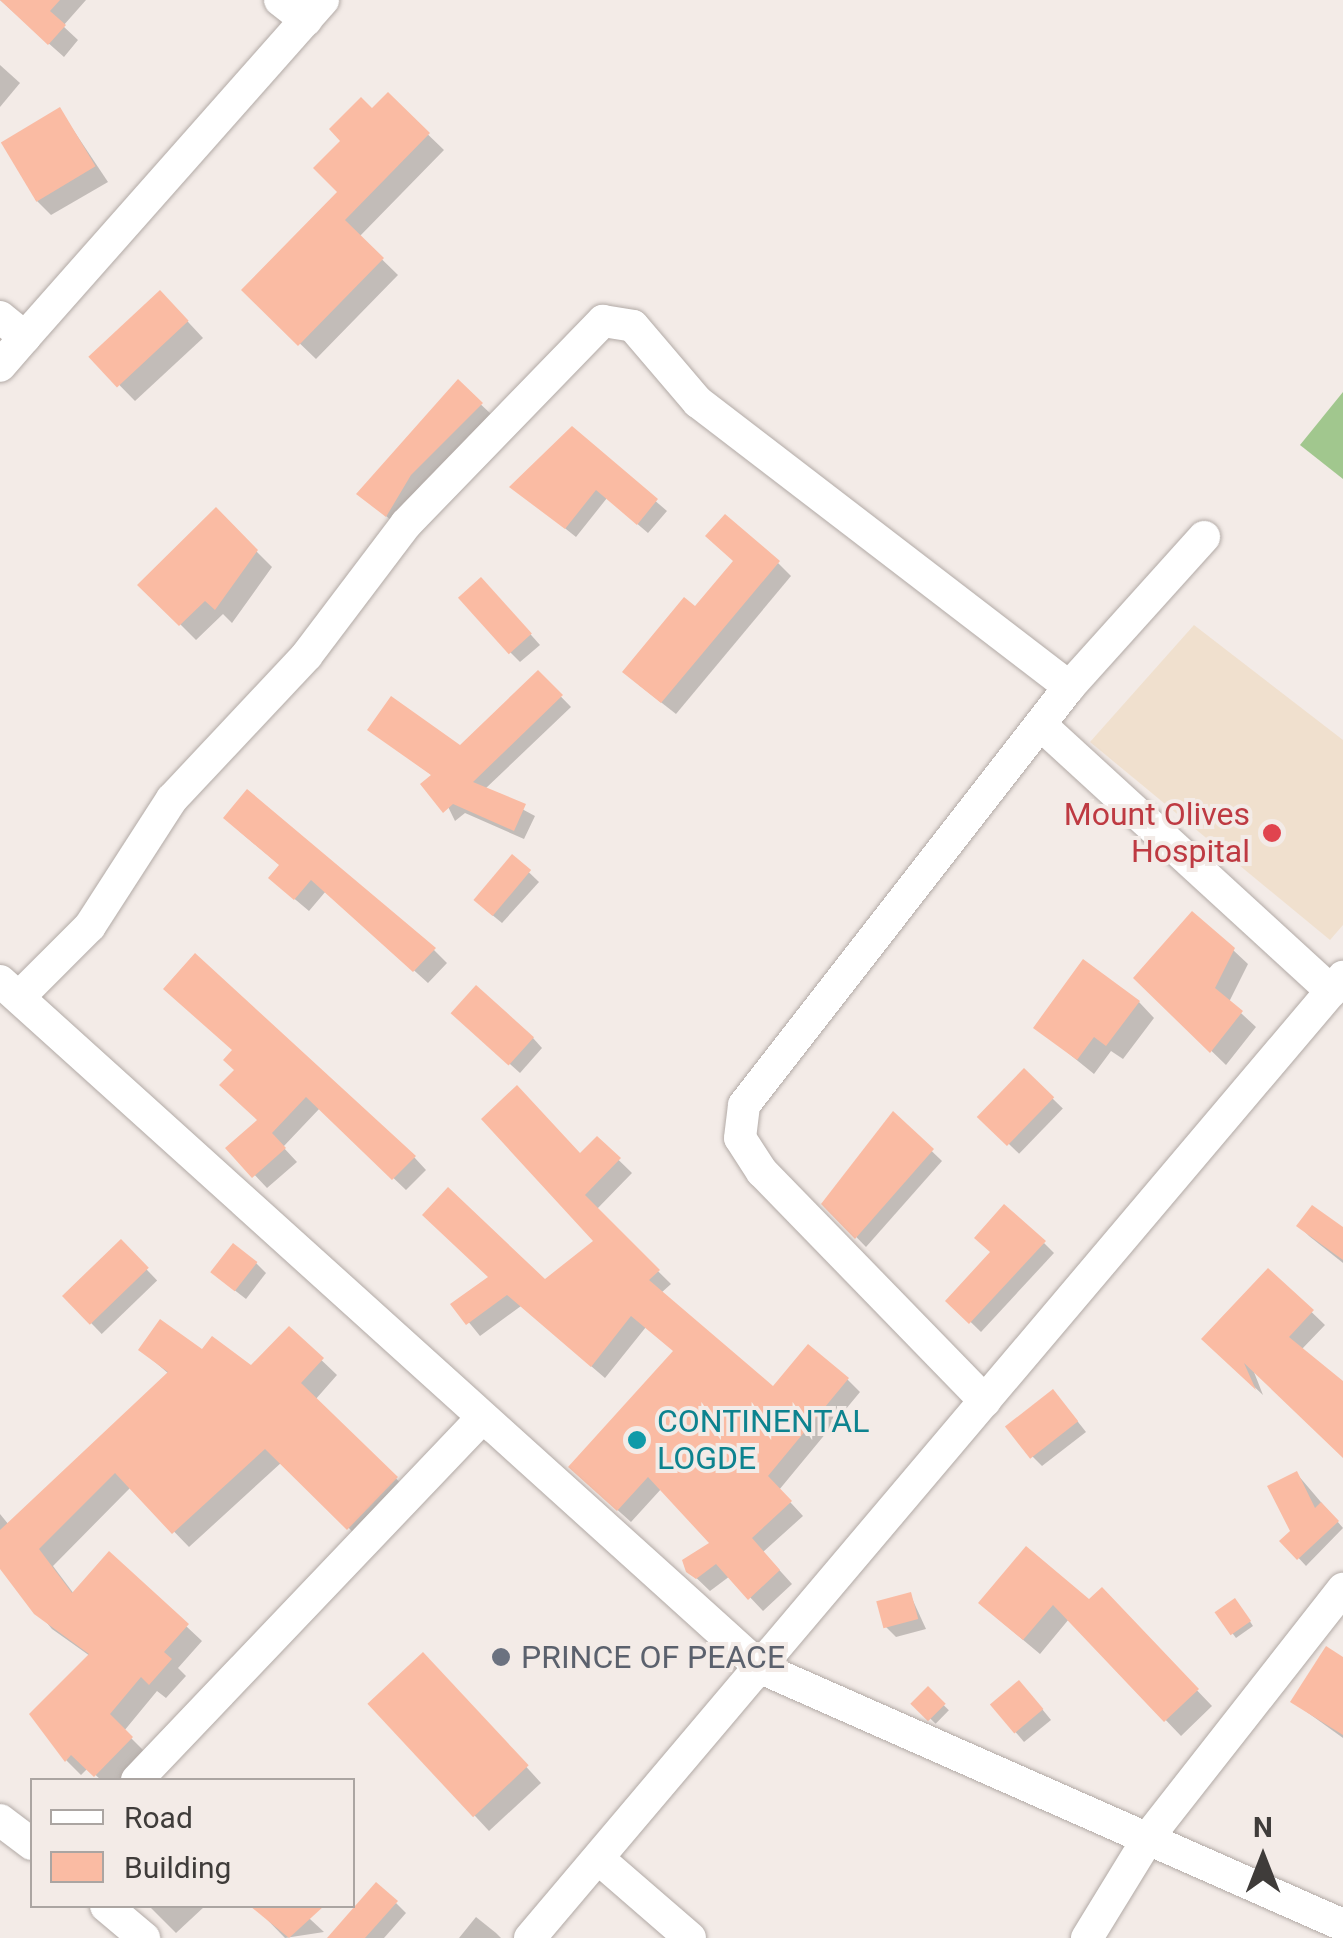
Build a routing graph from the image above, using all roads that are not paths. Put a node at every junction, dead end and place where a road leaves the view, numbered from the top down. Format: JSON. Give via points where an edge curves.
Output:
{"nodes":[{"id":1,"x":280,"y":0,"type":"edge"},
{"id":2,"x":314,"y":10,"type":"edge"},
{"id":3,"x":12,"y":328,"type":"edge"},
{"id":4,"x":0,"y":366,"type":"edge"},
{"id":5,"x":1204,"y":537,"type":"dead end"},
{"id":6,"x":1069,"y":687,"type":"junction"},
{"id":7,"x":1040,"y":726,"type":"junction"},
{"id":8,"x":1337,"y":984,"type":"edge"},
{"id":9,"x":9,"y":989,"type":"edge"},
{"id":10,"x":985,"y":1401,"type":"junction"},
{"id":11,"x":483,"y":1417,"type":"junction"},
{"id":12,"x":1343,"y":1589,"type":"edge"},
{"id":13,"x":761,"y":1668,"type":"junction"},
{"id":14,"x":139,"y":1778,"type":"edge"},
{"id":15,"x":0,"y":1820,"type":"edge"},
{"id":16,"x":1150,"y":1836,"type":"junction"},
{"id":17,"x":30,"y":1842,"type":"edge"},
{"id":18,"x":600,"y":1860,"type":"junction"},
{"id":19,"x":108,"y":1908,"type":"edge"},
{"id":20,"x":1343,"y":1925,"type":"edge"},
{"id":21,"x":144,"y":1938,"type":"edge"},
{"id":22,"x":530,"y":1938,"type":"edge"},
{"id":23,"x":690,"y":1938,"type":"edge"},
{"id":24,"x":1086,"y":1938,"type":"edge"}],
"edges":[{"from":1,"to":2,"type":"street"},
{"from":2,"to":3,"type":"street"},
{"from":3,"to":4,"type":"street"},
{"from":5,"to":6,"type":"street"},
{"from":6,"to":7,"type":"street"},
{"from":6,"to":9,"type":"street","via":[[698,402],[633,326],[603,321],[406,524],[307,655],[172,799],[90,926]]},
{"from":7,"to":8,"type":"street"},
{"from":7,"to":10,"type":"street","via":[[744,1105],[740,1138],[762,1172]]},
{"from":8,"to":10,"type":"street"},
{"from":9,"to":11,"type":"street"},
{"from":10,"to":13,"type":"street"},
{"from":11,"to":13,"type":"street"},
{"from":11,"to":14,"type":"street"},
{"from":12,"to":16,"type":"street"},
{"from":13,"to":16,"type":"street"},
{"from":13,"to":18,"type":"street"},
{"from":15,"to":17,"type":"street"},
{"from":16,"to":20,"type":"street"},
{"from":16,"to":24,"type":"street"},
{"from":18,"to":22,"type":"street"},
{"from":18,"to":23,"type":"street"},
{"from":19,"to":21,"type":"street"}]}
